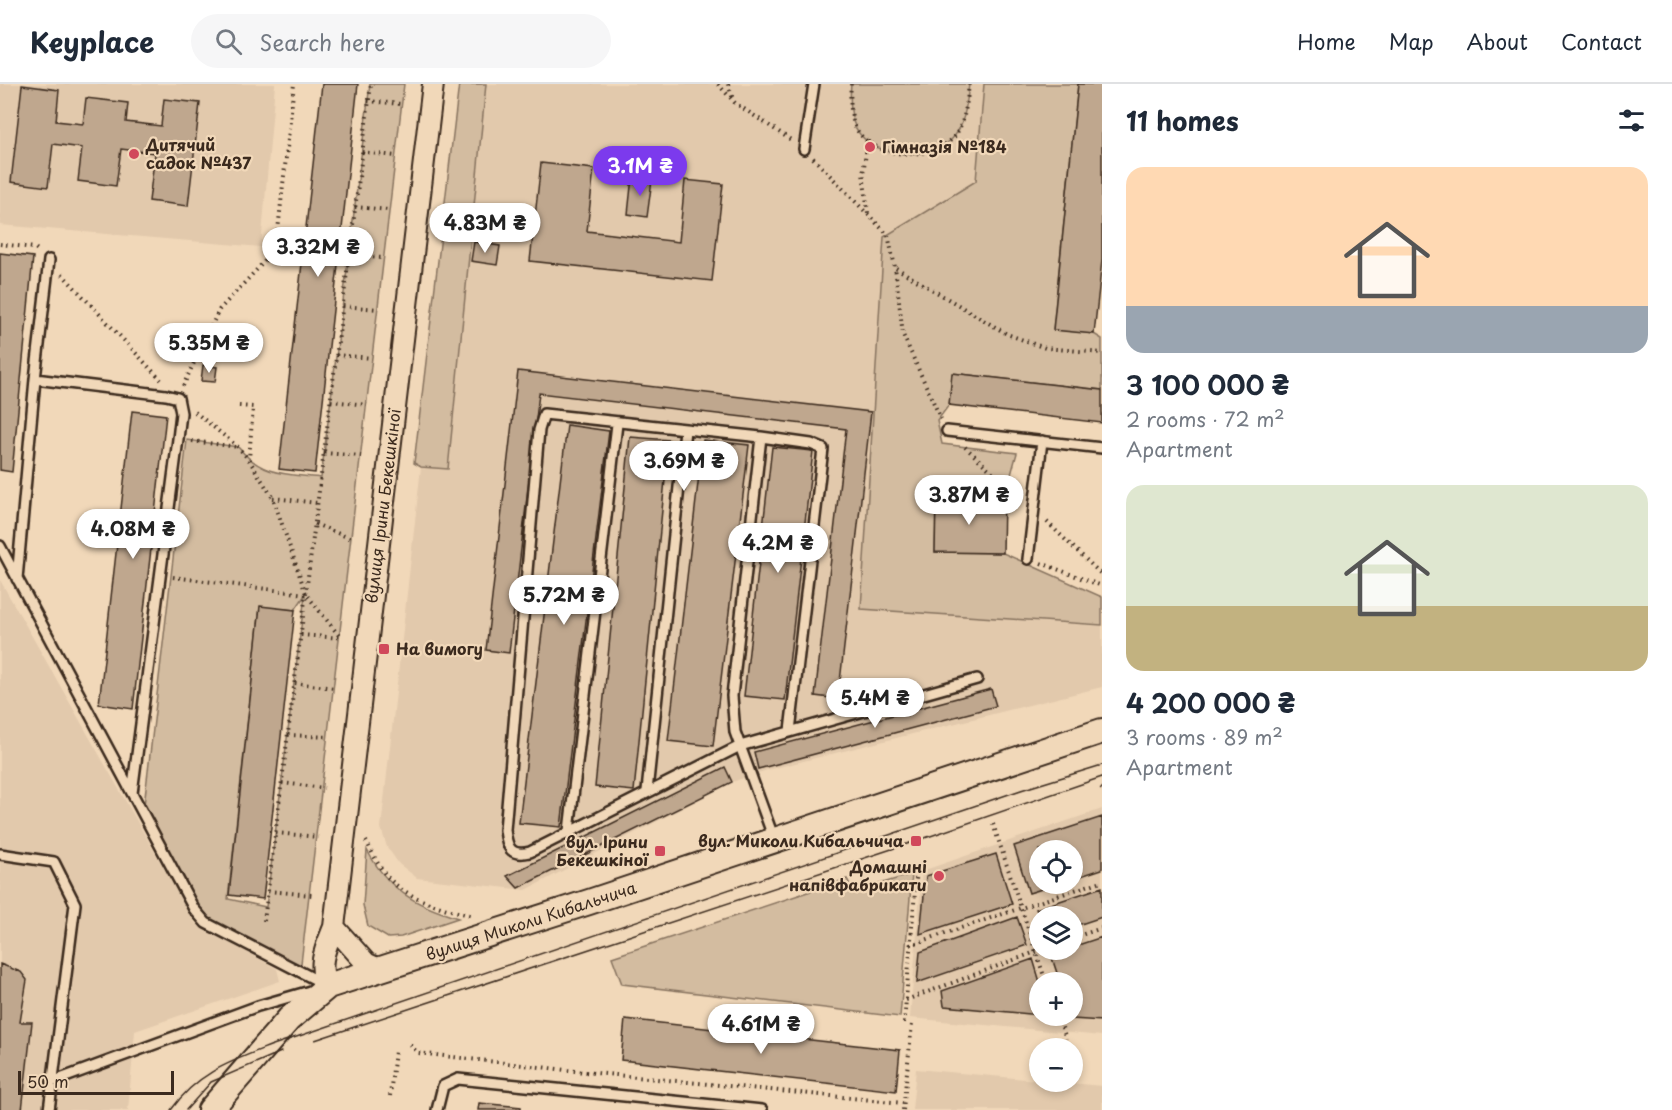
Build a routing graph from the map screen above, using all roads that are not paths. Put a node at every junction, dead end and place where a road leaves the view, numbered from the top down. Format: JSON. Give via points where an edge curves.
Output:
{"nodes":[{"id":1,"x":433,"y":84,"type":"edge"},
{"id":2,"x":814,"y":84,"type":"edge"},
{"id":3,"x":804,"y":149,"type":"dead end"},
{"id":4,"x":49,"y":260,"type":"road end"},
{"id":5,"x":35,"y":379,"type":"junction"},
{"id":6,"x":617,"y":424,"type":"junction"},
{"id":7,"x":685,"y":430,"type":"junction"},
{"id":8,"x":947,"y":431,"type":"dead end"},
{"id":9,"x":761,"y":437,"type":"junction"},
{"id":10,"x":1042,"y":441,"type":"junction"},
{"id":11,"x":1102,"y":448,"type":"edge"},
{"id":12,"x":0,"y":546,"type":"edge"},
{"id":13,"x":1029,"y":559,"type":"road end"},
{"id":14,"x":17,"y":579,"type":"junction"},
{"id":15,"x":977,"y":679,"type":"dead end"},
{"id":16,"x":790,"y":731,"type":"junction"},
{"id":17,"x":1102,"y":731,"type":"edge"},
{"id":18,"x":740,"y":746,"type":"junction"},
{"id":19,"x":647,"y":791,"type":"junction"},
{"id":20,"x":132,"y":793,"type":"junction"},
{"id":21,"x":569,"y":831,"type":"junction"},
{"id":22,"x":774,"y":839,"type":"junction"},
{"id":23,"x":0,"y":854,"type":"edge"},
{"id":24,"x":334,"y":927,"type":"junction"},
{"id":25,"x":355,"y":949,"type":"junction"},
{"id":26,"x":323,"y":956,"type":"junction"},
{"id":27,"x":381,"y":970,"type":"junction"},
{"id":28,"x":328,"y":986,"type":"junction"},
{"id":29,"x":52,"y":1082,"type":"junction"},
{"id":30,"x":49,"y":1110,"type":"edge"},
{"id":31,"x":210,"y":1110,"type":"edge"},
{"id":32,"x":437,"y":1110,"type":"edge"},
{"id":33,"x":762,"y":1110,"type":"edge"}],
"edges":[{"from":1,"to":24,"type":"street","name":"вулиця Ірини Бекешкіної"},
{"from":2,"to":3,"type":"lane"},
{"from":4,"to":5,"type":"lane"},
{"from":5,"to":14,"type":"lane"},
{"from":5,"to":20,"type":"lane","via":[[178,398],[178,439]]},
{"from":6,"to":7,"type":"lane"},
{"from":6,"to":21,"type":"lane"},
{"from":6,"to":21,"type":"lane","via":[[548,414],[540,420],[505,830],[508,847],[520,855]]},
{"from":7,"to":9,"type":"lane"},
{"from":7,"to":19,"type":"lane"},
{"from":8,"to":10,"type":"lane"},
{"from":9,"to":16,"type":"lane","via":[[816,445],[823,449],[824,456]]},
{"from":9,"to":18,"type":"lane","via":[[732,696],[732,716]]},
{"from":10,"to":11,"type":"lane"},
{"from":10,"to":13,"type":"lane"},
{"from":12,"to":14,"type":"lane"},
{"from":14,"to":20,"type":"lane"},
{"from":15,"to":16,"type":"lane"},
{"from":16,"to":18,"type":"lane"},
{"from":17,"to":22,"type":"street","name":"вулиця Миколи Кибальчича"},
{"from":18,"to":19,"type":"lane"},
{"from":18,"to":22,"type":"lane"},
{"from":19,"to":21,"type":"lane"},
{"from":20,"to":28,"type":"lane","via":[[194,909],[206,923]]},
{"from":22,"to":27,"type":"street","name":"вулиця Миколи Кибальчича"},
{"from":23,"to":29,"type":"lane","via":[[54,862],[75,904]]},
{"from":24,"to":25,"type":"street"},
{"from":24,"to":26,"type":"street","name":"вулиця Ірини Бекешкіної"},
{"from":25,"to":26,"type":"street","via":[[331,946]]},
{"from":25,"to":27,"type":"street","via":[[366,963]]},
{"from":26,"to":28,"type":"street","via":[[322,974]]},
{"from":27,"to":28,"type":"street","name":"вулиця Миколи Кибальчича"},
{"from":28,"to":29,"type":"lane","via":[[258,1006]]},
{"from":28,"to":31,"type":"street","name":"вулиця Миколи Кибальчича","via":[[288,1019]]},
{"from":29,"to":30,"type":"lane"},
{"from":32,"to":33,"type":"lane","via":[[442,1086],[458,1079]]}]}
